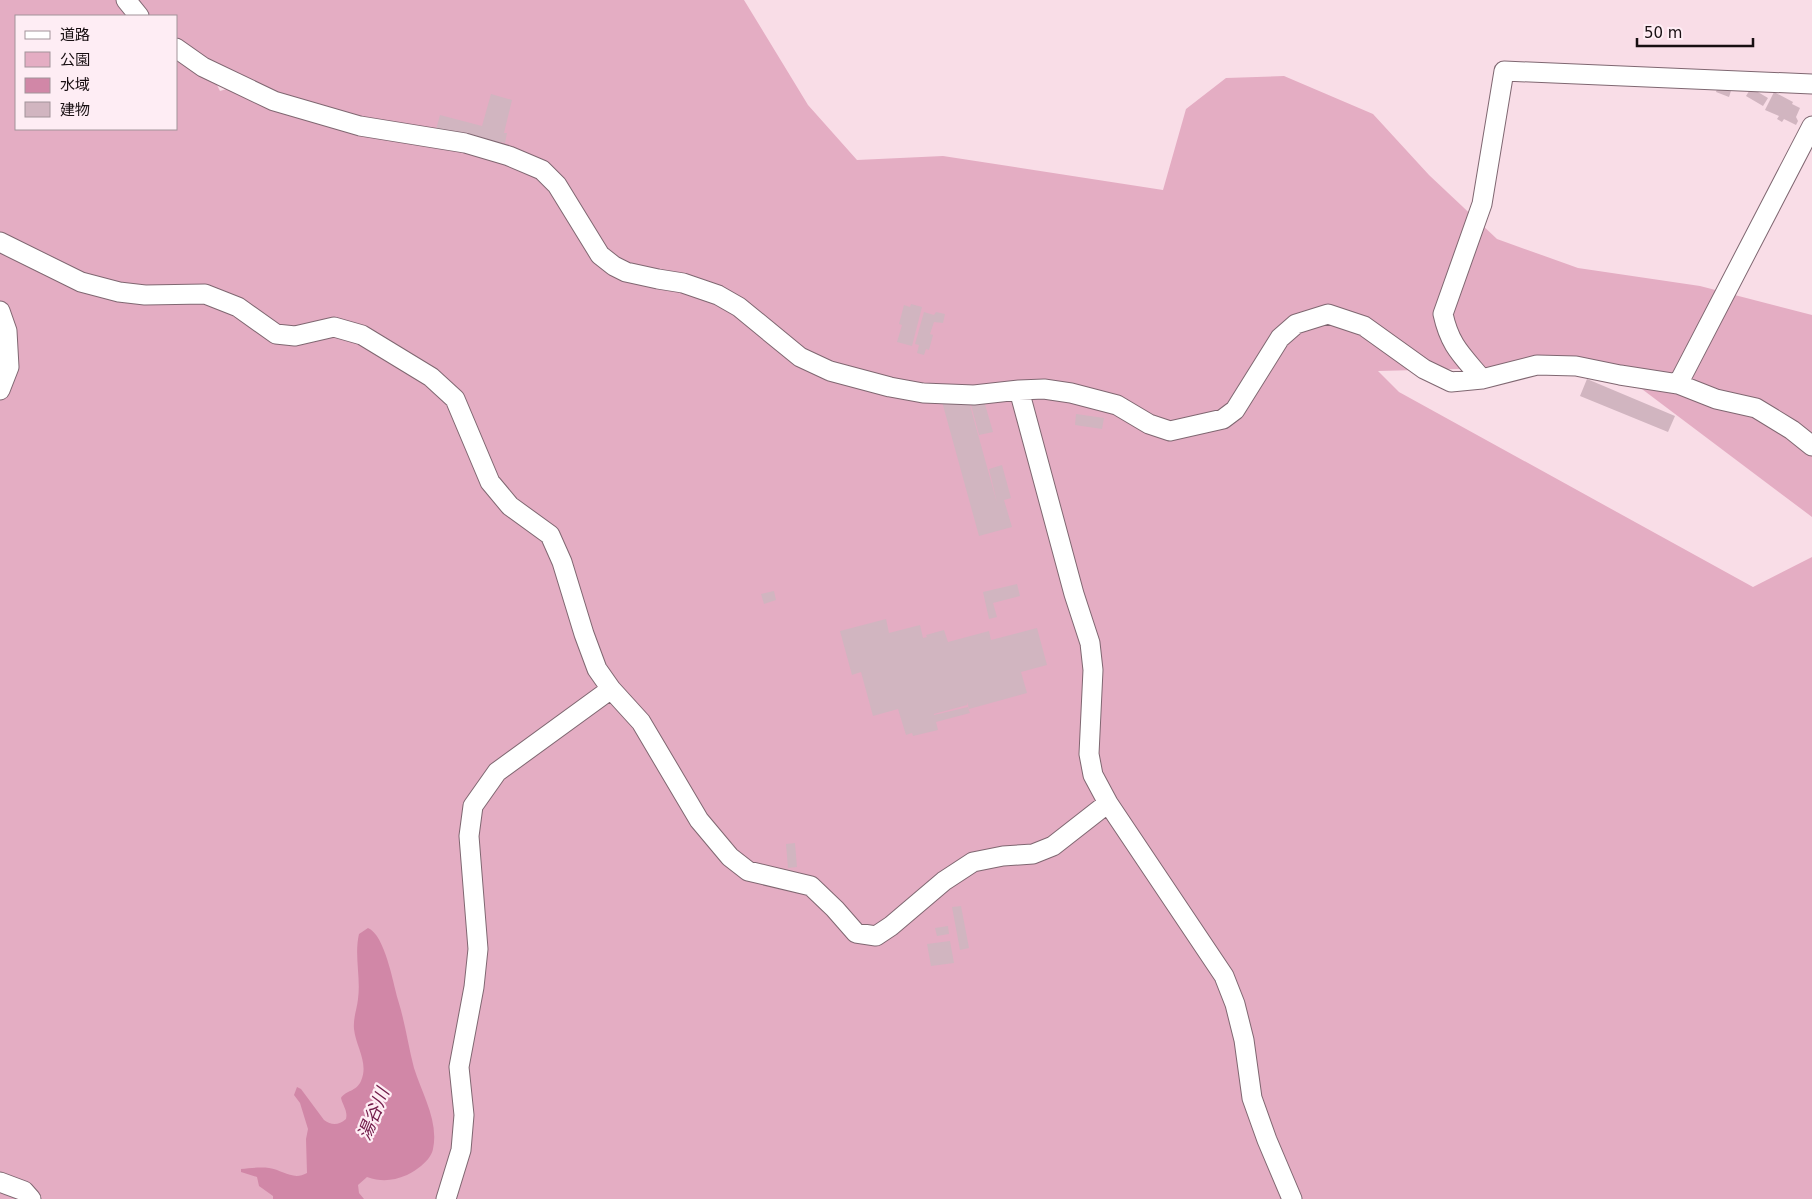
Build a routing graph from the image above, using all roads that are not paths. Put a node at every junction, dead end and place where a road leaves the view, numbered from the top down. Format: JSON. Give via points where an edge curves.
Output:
{"nodes":[{"id":1,"x":126,"y":0,"type":"edge"},
{"id":2,"x":138,"y":15,"type":"edge"},
{"id":3,"x":178,"y":49,"type":"edge"},
{"id":4,"x":1812,"y":84,"type":"edge"},
{"id":5,"x":1812,"y":126,"type":"edge"},
{"id":6,"x":0,"y":242,"type":"edge"},
{"id":7,"x":0,"y":311,"type":"edge"},
{"id":8,"x":1482,"y":379,"type":"junction"},
{"id":9,"x":1678,"y":384,"type":"junction"},
{"id":10,"x":0,"y":390,"type":"edge"},
{"id":11,"x":1019,"y":390,"type":"junction"},
{"id":12,"x":1812,"y":446,"type":"edge"},
{"id":13,"x":611,"y":689,"type":"junction"},
{"id":14,"x":1108,"y":803,"type":"junction"},
{"id":15,"x":0,"y":1182,"type":"edge"},
{"id":16,"x":31,"y":1199,"type":"edge"},
{"id":17,"x":446,"y":1199,"type":"edge"},
{"id":18,"x":1292,"y":1199,"type":"edge"}],
"edges":[{"from":1,"to":2,"type":"street"},
{"from":3,"to":11,"type":"street","via":[[203,67],[274,101],[360,126],[466,143],[542,170],[557,185],[600,255],[614,266],[626,272],[683,283],[718,295],[739,307],[800,357],[830,371],[923,393],[974,394]]},
{"from":4,"to":8,"type":"street","via":[[1504,71],[1482,204],[1443,314],[1447,333],[1455,348]]},
{"from":5,"to":9,"type":"street"},
{"from":6,"to":13,"type":"street","via":[[81,282],[119,292],[205,294],[238,307],[276,334],[295,336],[334,327],[362,335],[431,377],[455,399],[490,482],[510,506],[550,535],[597,669]]},
{"from":7,"to":10,"type":"street","via":[[7,331],[9,367]]},
{"from":8,"to":9,"type":"street","via":[[1537,365],[1576,366]]},
{"from":8,"to":11,"type":"street","via":[[1450,382],[1424,369],[1364,326],[1328,314],[1296,324],[1280,338],[1236,410],[1223,419],[1170,431],[1149,424],[1117,405],[1071,393]]},
{"from":9,"to":12,"type":"street","via":[[1716,399],[1756,408]]},
{"from":11,"to":14,"type":"street","via":[[1071,585],[1090,643],[1093,670],[1088,754],[1093,775]]},
{"from":13,"to":14,"type":"street","via":[[640,722],[699,820],[730,857],[748,871],[811,886],[856,933],[876,936],[973,862],[1033,854],[1053,846]]},
{"from":13,"to":17,"type":"street","via":[[497,772],[473,806],[469,836],[478,949],[459,1067],[464,1115],[461,1150]]},
{"from":14,"to":18,"type":"street","via":[[1224,976],[1242,1031],[1252,1098]]},
{"from":15,"to":16,"type":"street","via":[[24,1191]]}]}
